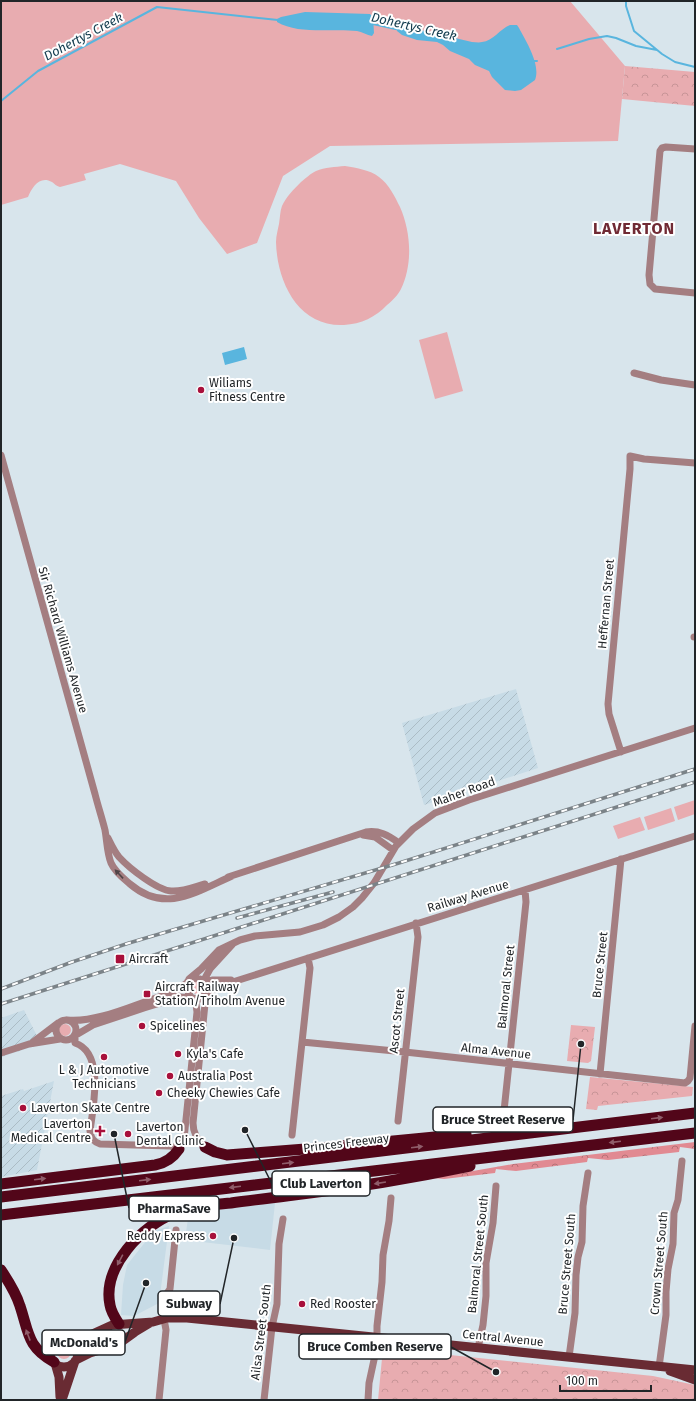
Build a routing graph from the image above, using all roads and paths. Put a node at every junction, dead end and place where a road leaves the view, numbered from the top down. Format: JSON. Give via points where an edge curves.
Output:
{"nodes":[{"id":1,"x":695,"y":149,"type":"edge"},
{"id":2,"x":695,"y":293,"type":"edge"},
{"id":3,"x":634,"y":373,"type":"dead end"},
{"id":4,"x":695,"y":385,"type":"edge"},
{"id":5,"x":1,"y":455,"type":"edge"},
{"id":6,"x":695,"y":463,"type":"edge"},
{"id":7,"x":695,"y":728,"type":"edge"},
{"id":8,"x":621,"y":752,"type":"junction"},
{"id":9,"x":105,"y":830,"type":"junction"},
{"id":10,"x":695,"y":836,"type":"edge"},
{"id":11,"x":395,"y":847,"type":"junction"},
{"id":12,"x":621,"y":859,"type":"junction"},
{"id":13,"x":142,"y":875,"type":"junction"},
{"id":14,"x":232,"y":876,"type":"junction"},
{"id":15,"x":132,"y":886,"type":"junction"},
{"id":16,"x":525,"y":890,"type":"junction"},
{"id":17,"x":416,"y":923,"type":"junction"},
{"id":18,"x":233,"y":943,"type":"junction"},
{"id":19,"x":308,"y":958,"type":"junction"},
{"id":20,"x":249,"y":978,"type":"junction"},
{"id":21,"x":205,"y":981,"type":"junction"},
{"id":22,"x":188,"y":982,"type":"junction"},
{"id":23,"x":206,"y":993,"type":"junction"},
{"id":24,"x":192,"y":998,"type":"junction"},
{"id":25,"x":67,"y":1020,"type":"junction"},
{"id":26,"x":59,"y":1023,"type":"junction"},
{"id":27,"x":695,"y":1026,"type":"edge"},
{"id":28,"x":75,"y":1038,"type":"junction"},
{"id":29,"x":60,"y":1039,"type":"junction"},
{"id":30,"x":302,"y":1042,"type":"junction"},
{"id":31,"x":29,"y":1044,"type":"junction"},
{"id":32,"x":197,"y":1048,"type":"junction"},
{"id":33,"x":405,"y":1052,"type":"junction"},
{"id":34,"x":1,"y":1053,"type":"edge"},
{"id":35,"x":508,"y":1063,"type":"junction"},
{"id":36,"x":600,"y":1074,"type":"junction"},
{"id":37,"x":194,"y":1105,"type":"junction"},
{"id":38,"x":186,"y":1108,"type":"junction"},
{"id":39,"x":504,"y":1111,"type":"dead end"},
{"id":40,"x":695,"y":1114,"type":"edge"},
{"id":41,"x":398,"y":1121,"type":"dead end"},
{"id":42,"x":629,"y":1121,"type":"junction"},
{"id":43,"x":695,"y":1132,"type":"edge"},
{"id":44,"x":292,"y":1135,"type":"dead end"},
{"id":45,"x":205,"y":1147,"type":"joint"},
{"id":46,"x":179,"y":1149,"type":"junction"},
{"id":47,"x":528,"y":1153,"type":"junction"},
{"id":48,"x":682,"y":1161,"type":"dead end"},
{"id":49,"x":588,"y":1173,"type":"dead end"},
{"id":50,"x":1,"y":1184,"type":"edge"},
{"id":51,"x":496,"y":1186,"type":"dead end"},
{"id":52,"x":1,"y":1197,"type":"edge"},
{"id":53,"x":391,"y":1198,"type":"dead end"},
{"id":54,"x":1,"y":1215,"type":"edge"},
{"id":55,"x":283,"y":1219,"type":"dead end"},
{"id":56,"x":176,"y":1230,"type":"dead end"},
{"id":57,"x":1,"y":1270,"type":"edge"},
{"id":58,"x":165,"y":1318,"type":"junction"},
{"id":59,"x":153,"y":1322,"type":"junction"},
{"id":60,"x":119,"y":1324,"type":"junction"},
{"id":61,"x":272,"y":1327,"type":"junction"},
{"id":62,"x":378,"y":1338,"type":"junction"},
{"id":63,"x":71,"y":1341,"type":"junction"},
{"id":64,"x":118,"y":1344,"type":"junction"},
{"id":65,"x":478,"y":1348,"type":"junction"},
{"id":66,"x":569,"y":1357,"type":"junction"},
{"id":67,"x":75,"y":1360,"type":"junction"},
{"id":68,"x":55,"y":1363,"type":"junction"},
{"id":69,"x":659,"y":1367,"type":"junction"},
{"id":70,"x":695,"y":1370,"type":"edge"},
{"id":71,"x":695,"y":1380,"type":"edge"},
{"id":72,"x":62,"y":1400,"type":"edge"},
{"id":73,"x":159,"y":1400,"type":"edge"},
{"id":74,"x":264,"y":1400,"type":"edge"},
{"id":75,"x":368,"y":1400,"type":"edge"}],
"edges":[{"from":1,"to":2,"type":"street","via":[[662,148],[649,275],[649,282],[655,289]]},
{"from":3,"to":4,"type":"street"},
{"from":5,"to":9,"type":"street","name":"Sir Richard Williams Avenue"},
{"from":6,"to":8,"type":"street","name":"Heffernan Street","via":[[630,456],[608,704]]},
{"from":7,"to":8,"type":"street","name":"Maher Road"},
{"from":8,"to":11,"type":"street","name":"Maher Road","via":[[446,808],[420,823]]},
{"from":9,"to":13,"type":"street","name":"Sir Richard Williams Avenue","via":[[117,854]]},
{"from":15,"to":9,"type":"street","name":"Sir Richard Williams Avenue","one_way":true,"via":[[112,865]]},
{"from":10,"to":12,"type":"street","name":"Railway Avenue"},
{"from":11,"to":14,"type":"street","name":"Sir Richard Williams Avenue","via":[[385,834],[366,832]]},
{"from":11,"to":18,"type":"street","name":"Maher Road","via":[[376,880],[347,912],[323,925],[300,932],[251,937]]},
{"from":12,"to":16,"type":"street","name":"Railway Avenue"},
{"from":12,"to":36,"type":"street","name":"Bruce Street"},
{"from":13,"to":14,"type":"street","name":"Sir Richard Williams Avenue","via":[[159,887],[172,891]]},
{"from":13,"to":15,"type":"street"},
{"from":14,"to":15,"type":"street","name":"Sir Richard Williams Avenue","via":[[173,900],[157,898]]},
{"from":16,"to":17,"type":"street","name":"Railway Avenue"},
{"from":16,"to":35,"type":"street","name":"Balmoral Street","via":[[526,902]]},
{"from":17,"to":19,"type":"street","name":"Railway Avenue"},
{"from":17,"to":33,"type":"street","name":"Ascot Street","via":[[418,937]]},
{"from":18,"to":21,"type":"street","via":[[210,969]]},
{"from":18,"to":22,"type":"street","name":"Maher Road","via":[[217,952]]},
{"from":19,"to":20,"type":"street","name":"Railway Avenue"},
{"from":19,"to":30,"type":"street","via":[[310,968]]},
{"from":20,"to":21,"type":"street","name":"Railway Avenue"},
{"from":20,"to":23,"type":"street","name":"Railway Avenue"},
{"from":21,"to":22,"type":"street","via":[[198,978]]},
{"from":21,"to":23,"type":"street"},
{"from":22,"to":24,"type":"street","via":[[187,990]]},
{"from":22,"to":25,"type":"street","via":[[176,991],[100,1017],[82,1021]]},
{"from":23,"to":24,"type":"street","via":[[200,999]]},
{"from":23,"to":32,"type":"street"},
{"from":24,"to":28,"type":"street","via":[[180,997],[93,1025]]},
{"from":24,"to":32,"type":"street","via":[[197,1010]]},
{"from":25,"to":26,"type":"street"},
{"from":25,"to":28,"type":"street","via":[[75,1025]]},
{"from":26,"to":29,"type":"street","via":[[56,1030]]},
{"from":26,"to":31,"type":"street"},
{"from":27,"to":36,"type":"street","name":"Alma Avenue","via":[[690,1078],[687,1082]]},
{"from":28,"to":29,"type":"street","via":[[68,1041]]},
{"from":28,"to":46,"type":"street","via":[[84,1047],[95,1073],[90,1131],[92,1139],[100,1144],[170,1146]]},
{"from":29,"to":31,"type":"street"},
{"from":30,"to":33,"type":"street","name":"Alma Avenue"},
{"from":30,"to":44,"type":"street"},
{"from":31,"to":34,"type":"street"},
{"from":32,"to":37,"type":"street"},
{"from":32,"to":38,"type":"street"},
{"from":33,"to":35,"type":"street","name":"Alma Avenue"},
{"from":33,"to":41,"type":"street","name":"Ascot Street"},
{"from":35,"to":36,"type":"street","name":"Alma Avenue"},
{"from":35,"to":39,"type":"street","name":"Balmoral Street"},
{"from":37,"to":38,"type":"street"},
{"from":37,"to":45,"type":"street","via":[[194,1131]]},
{"from":38,"to":46,"type":"street","via":[[184,1139]]},
{"from":42,"to":40,"type":"highway","name":"Princes Freeway","one_way":true},
{"from":42,"to":45,"type":"highway","via":[[227,1155]]},
{"from":52,"to":42,"type":"highway","name":"Princes Freeway","one_way":true},
{"from":43,"to":47,"type":"highway","one_way":true},
{"from":50,"to":46,"type":"highway","one_way":true,"via":[[155,1165],[168,1160]]},
{"from":47,"to":54,"type":"highway","one_way":true},
{"from":47,"to":60,"type":"highway","one_way":true,"via":[[432,1174],[320,1192],[198,1207],[169,1215],[144,1231],[128,1247],[119,1262],[110,1283],[109,1295],[111,1310]]},
{"from":48,"to":69,"type":"street","name":"Crown Street South","via":[[674,1213],[673,1244],[668,1269],[666,1315]]},
{"from":49,"to":66,"type":"street","name":"Bruce Street South"},
{"from":51,"to":65,"type":"street","name":"Balmoral Street South","via":[[494,1223],[486,1263],[483,1325]]},
{"from":53,"to":62,"type":"street","via":[[383,1255]]},
{"from":55,"to":61,"type":"street","name":"Ailsa Street South","via":[[279,1244],[277,1304]]},
{"from":56,"to":58,"type":"street","via":[[170,1289],[165,1296],[168,1302]]},
{"from":68,"to":57,"type":"highway","one_way":true,"via":[[39,1353],[32,1344],[17,1298]]},
{"from":58,"to":59,"type":"main road","name":"Central Avenue"},
{"from":58,"to":61,"type":"main road","name":"Central Avenue"},
{"from":58,"to":73,"type":"street"},
{"from":59,"to":60,"type":"main road","name":"Central Avenue"},
{"from":59,"to":64,"type":"main road","name":"Central Avenue"},
{"from":60,"to":63,"type":"main road","name":"Central Avenue"},
{"from":60,"to":64,"type":"main road","via":[[123,1336]]},
{"from":61,"to":62,"type":"main road","name":"Central Avenue"},
{"from":61,"to":74,"type":"street","name":"Ailsa Street South"},
{"from":62,"to":65,"type":"main road","name":"Central Avenue"},
{"from":62,"to":75,"type":"street"},
{"from":63,"to":67,"type":"main road","via":[[77,1349]]},
{"from":63,"to":68,"type":"main road","via":[[63,1339],[53,1344],[50,1352]]},
{"from":64,"to":67,"type":"main road","name":"Central Avenue"},
{"from":65,"to":66,"type":"main road","name":"Central Avenue"},
{"from":66,"to":69,"type":"main road","name":"Central Avenue"},
{"from":67,"to":68,"type":"main road","via":[[65,1366]]},
{"from":67,"to":72,"type":"main road"},
{"from":68,"to":72,"type":"main road"},
{"from":69,"to":70,"type":"main road","name":"Central Avenue"},
{"from":69,"to":71,"type":"main road","name":"Central Avenue"}]}
